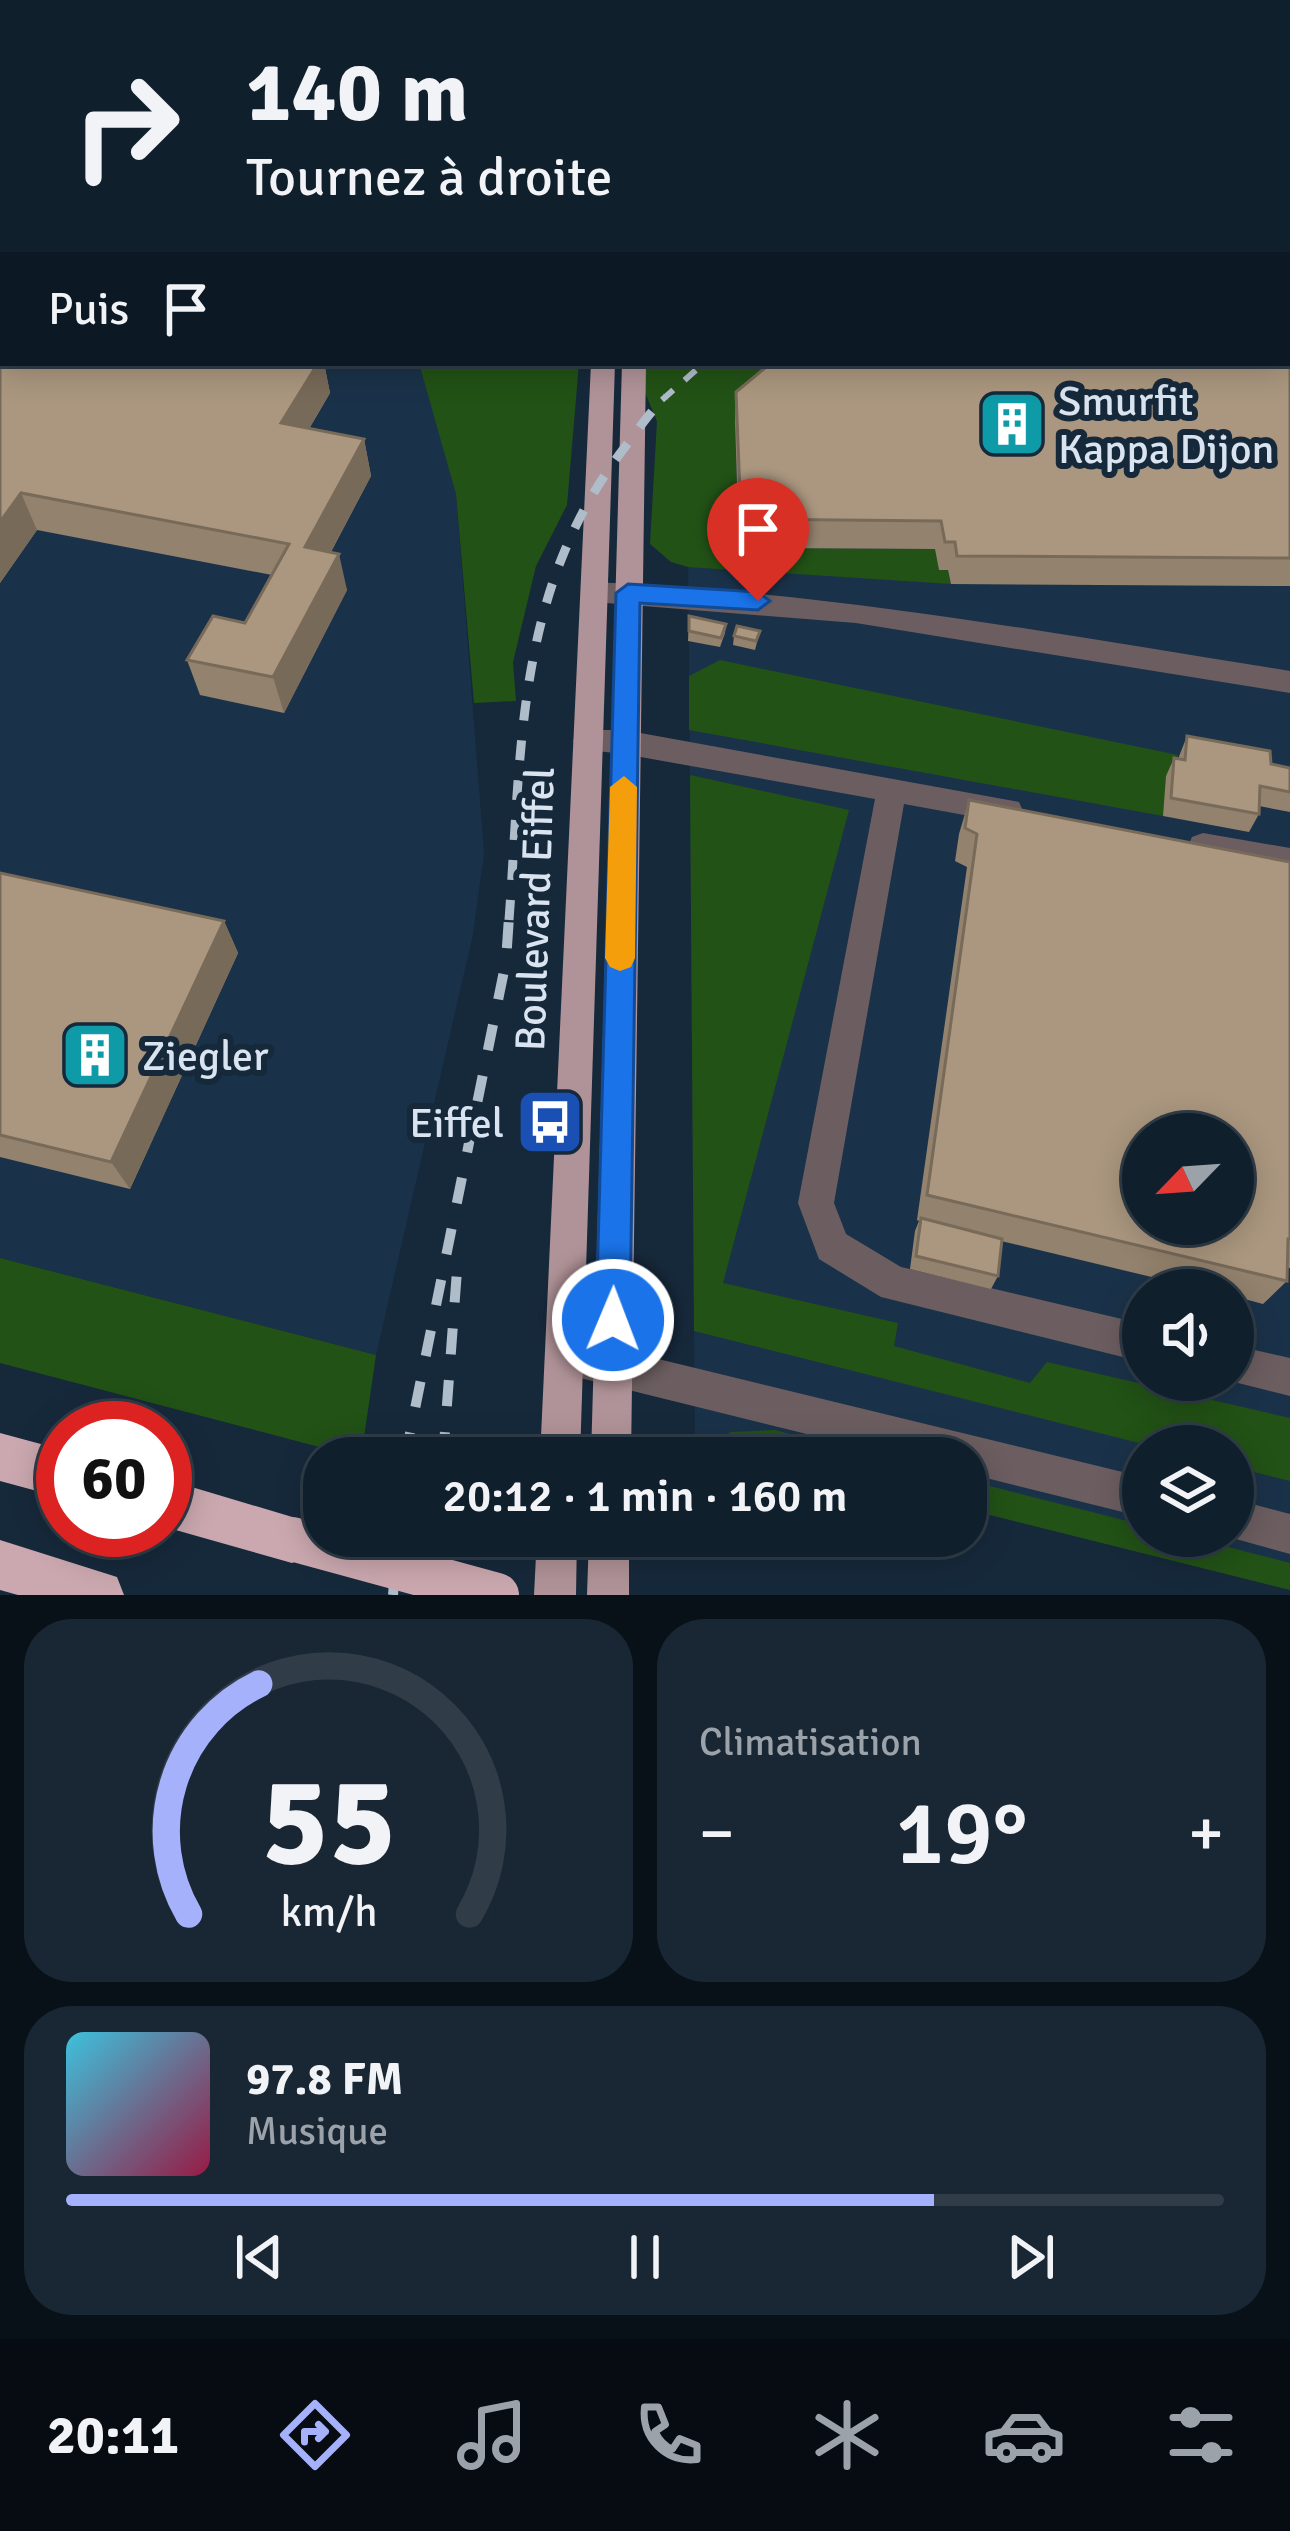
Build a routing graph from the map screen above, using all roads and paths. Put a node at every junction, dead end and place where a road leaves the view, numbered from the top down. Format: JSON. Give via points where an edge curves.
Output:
{"nodes":[{"id":1,"x":602,"y":366,"type":"edge"},
{"id":2,"x":634,"y":366,"type":"edge"},
{"id":3,"x":593,"y":592,"type":"junction"},
{"id":4,"x":628,"y":593,"type":"junction"},
{"id":5,"x":1290,"y":682,"type":"edge"},
{"id":6,"x":606,"y":741,"type":"junction"},
{"id":7,"x":892,"y":790,"type":"junction"},
{"id":8,"x":1033,"y":815,"type":"edge"},
{"id":9,"x":1173,"y":841,"type":"edge"},
{"id":10,"x":1290,"y":861,"type":"edge"},
{"id":11,"x":1122,"y":1338,"type":"edge"},
{"id":12,"x":564,"y":1355,"type":"junction"},
{"id":13,"x":613,"y":1363,"type":"junction"},
{"id":14,"x":1254,"y":1369,"type":"edge"},
{"id":15,"x":1290,"y":1378,"type":"edge"},
{"id":16,"x":561,"y":1437,"type":"edge"},
{"id":17,"x":611,"y":1437,"type":"edge"},
{"id":18,"x":0,"y":1457,"type":"edge"},
{"id":19,"x":36,"y":1467,"type":"edge"},
{"id":20,"x":1122,"y":1492,"type":"edge"},
{"id":21,"x":192,"y":1511,"type":"edge"},
{"id":22,"x":1254,"y":1525,"type":"edge"},
{"id":23,"x":1290,"y":1534,"type":"edge"},
{"id":24,"x":556,"y":1557,"type":"edge"},
{"id":25,"x":609,"y":1557,"type":"edge"},
{"id":26,"x":0,"y":1564,"type":"edge"},
{"id":27,"x":99,"y":1595,"type":"edge"},
{"id":28,"x":497,"y":1595,"type":"edge"},
{"id":29,"x":554,"y":1595,"type":"edge"},
{"id":30,"x":608,"y":1595,"type":"edge"}],
"edges":[{"from":1,"to":3,"type":"main road","name":"Boulevard Eiffel"},
{"from":2,"to":4,"type":"main road","name":"Boulevard Eiffel"},
{"from":3,"to":4,"type":"lane"},
{"from":3,"to":6,"type":"main road","name":"Boulevard Eiffel"},
{"from":4,"to":5,"type":"lane","via":[[794,605]]},
{"from":4,"to":6,"type":"main road","name":"Boulevard Eiffel"},
{"from":6,"to":7,"type":"lane"},
{"from":6,"to":12,"type":"main road","name":"Boulevard Eiffel"},
{"from":6,"to":13,"type":"main road","name":"Boulevard Eiffel"},
{"from":7,"to":8,"type":"lane"},
{"from":7,"to":11,"type":"lane","via":[[816,1203],[832,1246],[894,1284]]},
{"from":9,"to":10,"type":"lane"},
{"from":12,"to":13,"type":"lane"},
{"from":12,"to":16,"type":"main road","name":"Boulevard Eiffel"},
{"from":13,"to":17,"type":"main road","name":"Boulevard Eiffel"},
{"from":13,"to":20,"type":"lane"},
{"from":14,"to":15,"type":"lane"},
{"from":18,"to":19,"type":"highway"},
{"from":21,"to":28,"type":"highway","bridge":true},
{"from":22,"to":23,"type":"lane"},
{"from":24,"to":29,"type":"main road"},
{"from":25,"to":30,"type":"main road"},
{"from":26,"to":27,"type":"highway"}]}
